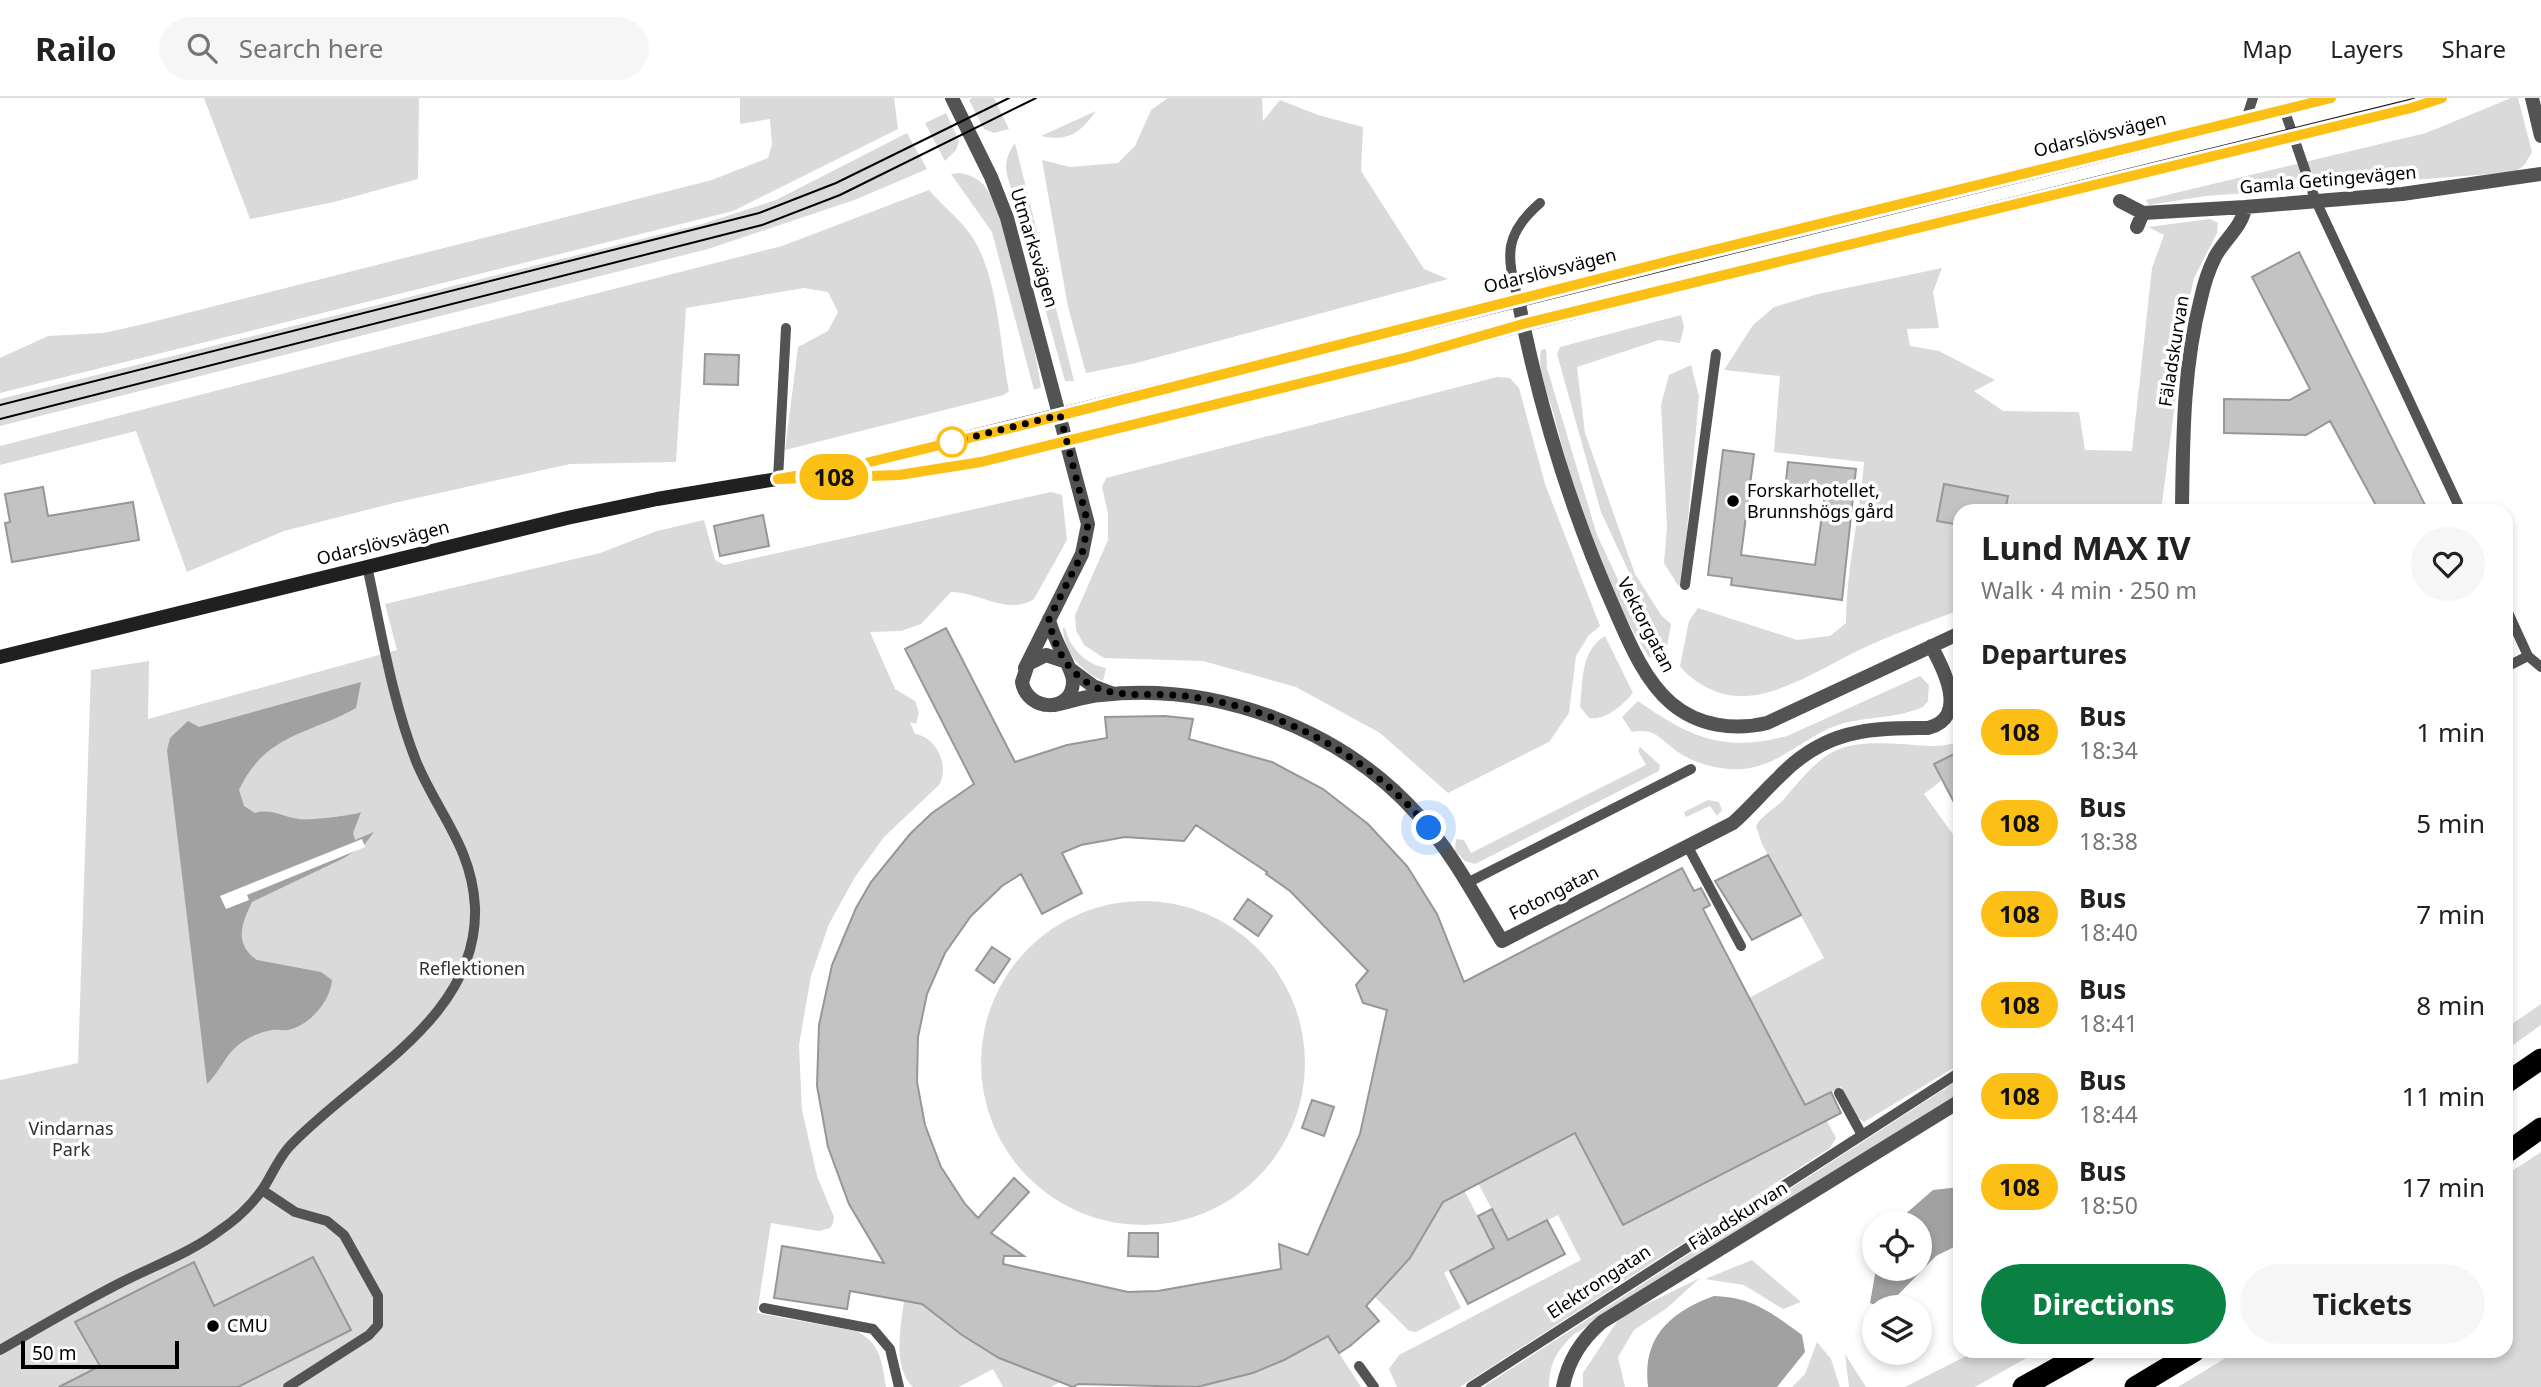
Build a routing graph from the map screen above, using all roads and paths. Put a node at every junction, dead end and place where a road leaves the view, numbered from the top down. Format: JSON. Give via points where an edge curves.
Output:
{"nodes":[{"id":1,"x":952,"y":98,"type":"edge"},
{"id":2,"x":2253,"y":98,"type":"edge"},
{"id":3,"x":2331,"y":98,"type":"edge"},
{"id":4,"x":2442,"y":98,"type":"edge"},
{"id":5,"x":2532,"y":98,"type":"edge"},
{"id":6,"x":2284,"y":109,"type":"junction"},
{"id":7,"x":2246,"y":118,"type":"junction"},
{"id":8,"x":2541,"y":136,"type":"edge"},
{"id":9,"x":2292,"y":137,"type":"junction"},
{"id":10,"x":2541,"y":174,"type":"edge"},
{"id":11,"x":2315,"y":199,"type":"junction"},
{"id":12,"x":2120,"y":201,"type":"dead end"},
{"id":13,"x":1540,"y":203,"type":"dead end"},
{"id":14,"x":2245,"y":207,"type":"junction"},
{"id":15,"x":2143,"y":213,"type":"junction"},
{"id":16,"x":2137,"y":228,"type":"dead end"},
{"id":17,"x":1518,"y":299,"type":"junction"},
{"id":18,"x":1523,"y":324,"type":"junction"},
{"id":19,"x":786,"y":328,"type":"dead end"},
{"id":20,"x":1716,"y":354,"type":"dead end"},
{"id":21,"x":1060,"y":415,"type":"junction"},
{"id":22,"x":1067,"y":440,"type":"junction"},
{"id":23,"x":778,"y":479,"type":"junction"},
{"id":24,"x":2182,"y":504,"type":"edge"},
{"id":25,"x":2458,"y":504,"type":"edge"},
{"id":26,"x":367,"y":566,"type":"junction"},
{"id":27,"x":1685,"y":585,"type":"dead end"},
{"id":28,"x":1049,"y":619,"type":"junction"},
{"id":29,"x":2513,"y":623,"type":"edge"},
{"id":30,"x":1953,"y":636,"type":"edge"},
{"id":31,"x":1931,"y":646,"type":"junction"},
{"id":32,"x":2528,"y":656,"type":"junction"},
{"id":33,"x":0,"y":657,"type":"edge"},
{"id":34,"x":2513,"y":664,"type":"edge"},
{"id":35,"x":1067,"y":665,"type":"junction"},
{"id":36,"x":2541,"y":667,"type":"edge"},
{"id":37,"x":1025,"y":668,"type":"junction"},
{"id":38,"x":1112,"y":694,"type":"junction"},
{"id":39,"x":1054,"y":705,"type":"junction"},
{"id":40,"x":1691,"y":769,"type":"dead end"},
{"id":41,"x":1688,"y":847,"type":"junction"},
{"id":42,"x":1469,"y":882,"type":"junction"},
{"id":43,"x":1741,"y":946,"type":"dead end"},
{"id":44,"x":2541,"y":1059,"type":"edge"},
{"id":45,"x":1953,"y":1076,"type":"edge"},
{"id":46,"x":2513,"y":1078,"type":"edge"},
{"id":47,"x":1839,"y":1093,"type":"dead end"},
{"id":48,"x":1953,"y":1105,"type":"edge"},
{"id":49,"x":2541,"y":1128,"type":"edge"},
{"id":50,"x":1862,"y":1135,"type":"junction"},
{"id":51,"x":2513,"y":1148,"type":"edge"},
{"id":52,"x":262,"y":1189,"type":"junction"},
{"id":53,"x":764,"y":1308,"type":"dead end"},
{"id":54,"x":0,"y":1350,"type":"edge"},
{"id":55,"x":2075,"y":1358,"type":"edge"},
{"id":56,"x":2183,"y":1358,"type":"edge"},
{"id":57,"x":1359,"y":1366,"type":"dead end"},
{"id":58,"x":288,"y":1387,"type":"edge"},
{"id":59,"x":899,"y":1387,"type":"edge"},
{"id":60,"x":1374,"y":1387,"type":"edge"},
{"id":61,"x":1471,"y":1387,"type":"edge"},
{"id":62,"x":1563,"y":1387,"type":"edge"},
{"id":63,"x":2023,"y":1387,"type":"edge"},
{"id":64,"x":2135,"y":1387,"type":"edge"}],
"edges":[{"from":1,"to":21,"type":"street","name":"Utmarksvägen","via":[[1007,218]]},
{"from":2,"to":7,"type":"lane"},
{"from":3,"to":6,"type":"main road","name":"Odarslövsvägen"},
{"from":4,"to":9,"type":"main road","name":"Odarslövsvägen"},
{"from":5,"to":8,"type":"street"},
{"from":6,"to":7,"type":"main road","name":"Odarslövsvägen"},
{"from":6,"to":9,"type":"lane"},
{"from":7,"to":17,"type":"main road","name":"Odarslövsvägen"},
{"from":9,"to":11,"type":"lane"},
{"from":9,"to":18,"type":"main road","name":"Odarslövsvägen"},
{"from":10,"to":11,"type":"street","name":"Gamla Getingevägen","via":[[2402,194]]},
{"from":11,"to":14,"type":"street","name":"Gamla Getingevägen"},
{"from":11,"to":25,"type":"lane"},
{"from":12,"to":15,"type":"street"},
{"from":13,"to":17,"type":"lane","via":[[1512,234]]},
{"from":14,"to":15,"type":"street","name":"Gamla Getingevägen"},
{"from":14,"to":24,"type":"street","name":"Fäladskurvan","via":[[2244,218],[2214,258],[2193,333],[2183,413]]},
{"from":15,"to":16,"type":"street"},
{"from":17,"to":18,"type":"street","name":"Vektorgatan"},
{"from":17,"to":21,"type":"main road","name":"Odarslövsvägen"},
{"from":18,"to":22,"type":"main road","name":"Odarslövsvägen","via":[[1408,357]]},
{"from":18,"to":31,"type":"street","name":"Vektorgatan","via":[[1556,458],[1593,562],[1633,648],[1655,685],[1673,704],[1709,723],[1755,726]]},
{"from":19,"to":23,"type":"lane"},
{"from":20,"to":27,"type":"lane"},
{"from":21,"to":22,"type":"street"},
{"from":21,"to":23,"type":"main road","name":"Odarslövsvägen","via":[[849,467]]},
{"from":22,"to":23,"type":"main road","name":"Odarslövsvägen","via":[[981,462],[899,475]]},
{"from":22,"to":28,"type":"street","via":[[1086,509],[1087,533],[1082,554]]},
{"from":23,"to":26,"type":"main road","name":"Odarslövsvägen","via":[[580,515]]},
{"from":26,"to":33,"type":"main road","name":"Odarslövsvägen"},
{"from":26,"to":52,"type":"lane","via":[[417,762],[468,864],[475,908],[471,943],[454,985],[424,1026],[289,1147]]},
{"from":28,"to":35,"type":"street"},
{"from":28,"to":37,"type":"street"},
{"from":29,"to":32,"type":"lane"},
{"from":30,"to":31,"type":"street","name":"Vektorgatan"},
{"from":31,"to":41,"type":"street","name":"Fotongatan","via":[[1951,695],[1944,719],[1928,728],[1856,732],[1829,739],[1803,755],[1733,823]]},
{"from":32,"to":34,"type":"lane"},
{"from":32,"to":36,"type":"lane"},
{"from":35,"to":37,"type":"street","via":[[1046,655],[1036,657]]},
{"from":35,"to":38,"type":"street","name":"Fotongatan","via":[[1093,686]]},
{"from":35,"to":39,"type":"street","via":[[1073,679],[1070,693]]},
{"from":37,"to":39,"type":"street","via":[[1022,682],[1027,696],[1040,705]]},
{"from":38,"to":39,"type":"street","name":"Fotongatan"},
{"from":38,"to":42,"type":"street","name":"Fotongatan","via":[[1184,696],[1238,706],[1324,740],[1411,807]]},
{"from":40,"to":42,"type":"lane"},
{"from":41,"to":42,"type":"street","name":"Fotongatan","via":[[1502,941]]},
{"from":41,"to":43,"type":"lane"},
{"from":44,"to":46,"type":"highway"},
{"from":45,"to":50,"type":"lane","name":"Elektrongatan"},
{"from":47,"to":50,"type":"lane"},
{"from":48,"to":62,"type":"street","name":"Fäladskurvan","via":[[1602,1322],[1575,1352]]},
{"from":49,"to":51,"type":"highway"},
{"from":50,"to":61,"type":"lane","name":"Elektrongatan"},
{"from":52,"to":54,"type":"lane","via":[[247,1209],[218,1232]]},
{"from":52,"to":58,"type":"lane","via":[[295,1212],[338,1227],[372,1284],[379,1305],[378,1325],[369,1335]]},
{"from":53,"to":59,"type":"lane","via":[[873,1329],[890,1349]]},
{"from":55,"to":63,"type":"highway"},
{"from":56,"to":64,"type":"highway"},
{"from":57,"to":60,"type":"lane"}]}
